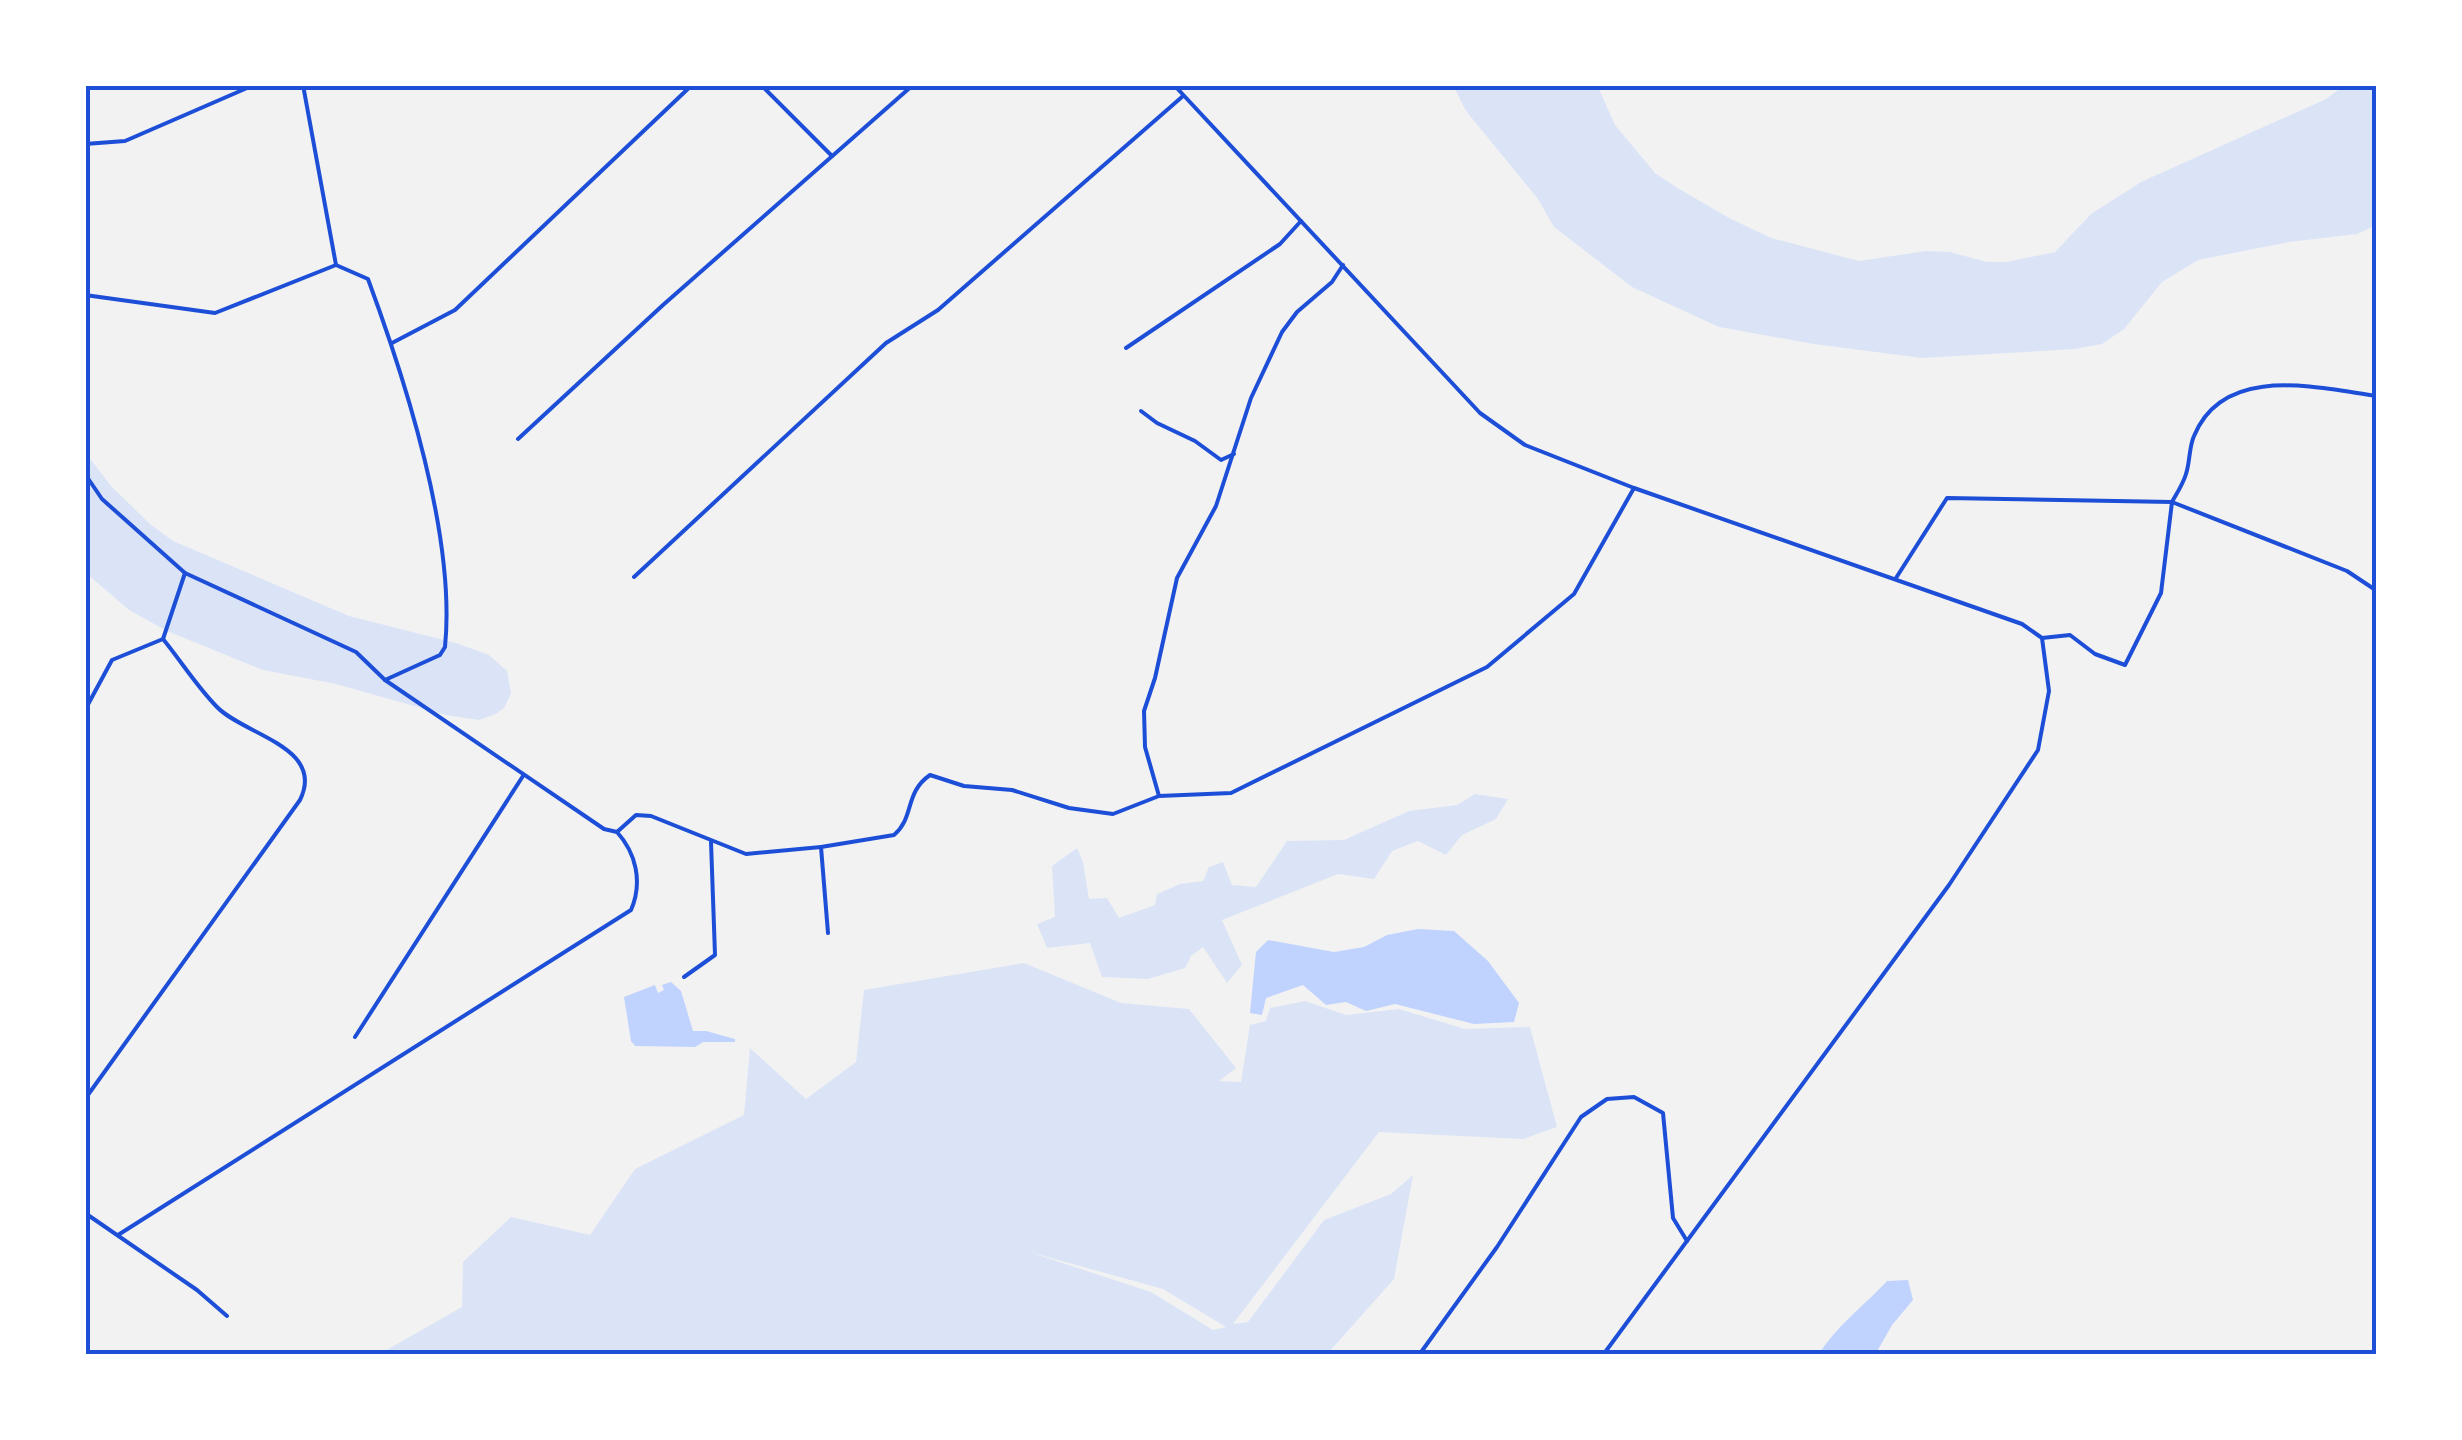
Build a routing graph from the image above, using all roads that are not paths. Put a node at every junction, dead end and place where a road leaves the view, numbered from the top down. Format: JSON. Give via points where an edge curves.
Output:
{"nodes":[{"id":1,"x":254,"y":85,"type":"edge"},
{"id":2,"x":303,"y":85,"type":"edge"},
{"id":3,"x":692,"y":85,"type":"edge"},
{"id":4,"x":761,"y":85,"type":"edge"},
{"id":5,"x":913,"y":85,"type":"edge"},
{"id":6,"x":1174,"y":85,"type":"edge"},
{"id":7,"x":1183,"y":96,"type":"junction"},
{"id":8,"x":85,"y":144,"type":"edge"},
{"id":9,"x":832,"y":156,"type":"junction"},
{"id":10,"x":1301,"y":221,"type":"junction"},
{"id":11,"x":336,"y":265,"type":"junction"},
{"id":12,"x":1343,"y":265,"type":"junction"},
{"id":13,"x":85,"y":295,"type":"edge"},
{"id":14,"x":392,"y":344,"type":"junction"},
{"id":15,"x":1126,"y":348,"type":"dead end"},
{"id":16,"x":2377,"y":396,"type":"edge"},
{"id":17,"x":1141,"y":411,"type":"dead end"},
{"id":18,"x":518,"y":440,"type":"dead end"},
{"id":19,"x":1234,"y":454,"type":"junction"},
{"id":20,"x":85,"y":474,"type":"edge"},
{"id":21,"x":1634,"y":488,"type":"junction"},
{"id":22,"x":2172,"y":502,"type":"junction"},
{"id":23,"x":186,"y":573,"type":"junction"},
{"id":24,"x":634,"y":577,"type":"dead end"},
{"id":25,"x":1895,"y":580,"type":"junction"},
{"id":26,"x":2377,"y":591,"type":"edge"},
{"id":27,"x":2042,"y":638,"type":"junction"},
{"id":28,"x":164,"y":639,"type":"junction"},
{"id":29,"x":385,"y":680,"type":"junction"},
{"id":30,"x":85,"y":710,"type":"edge"},
{"id":31,"x":523,"y":776,"type":"junction"},
{"id":32,"x":1159,"y":796,"type":"junction"},
{"id":33,"x":617,"y":832,"type":"junction"},
{"id":34,"x":711,"y":842,"type":"junction"},
{"id":35,"x":820,"y":847,"type":"junction"},
{"id":36,"x":828,"y":933,"type":"dead end"},
{"id":37,"x":684,"y":977,"type":"dead end"},
{"id":38,"x":356,"y":1037,"type":"dead end"},
{"id":39,"x":85,"y":1099,"type":"edge"},
{"id":40,"x":85,"y":1213,"type":"edge"},
{"id":41,"x":118,"y":1235,"type":"junction"},
{"id":42,"x":1687,"y":1241,"type":"junction"},
{"id":43,"x":227,"y":1316,"type":"dead end"},
{"id":44,"x":1419,"y":1355,"type":"edge"},
{"id":45,"x":1603,"y":1355,"type":"edge"}],
"edges":[{"from":1,"to":8,"type":"street","via":[[125,141]]},
{"from":2,"to":11,"type":"street"},
{"from":3,"to":14,"type":"street","via":[[456,310]]},
{"from":4,"to":9,"type":"street"},
{"from":5,"to":9,"type":"street"},
{"from":6,"to":7,"type":"street"},
{"from":7,"to":10,"type":"street"},
{"from":7,"to":24,"type":"street","via":[[938,310],[886,343]]},
{"from":9,"to":18,"type":"street"},
{"from":10,"to":12,"type":"street"},
{"from":10,"to":15,"type":"street","via":[[1280,244]]},
{"from":11,"to":13,"type":"street","via":[[215,313]]},
{"from":11,"to":14,"type":"street","via":[[368,278]]},
{"from":12,"to":19,"type":"street","via":[[1282,332]]},
{"from":12,"to":21,"type":"street","via":[[1480,413],[1526,445]]},
{"from":14,"to":29,"type":"street","via":[[443,554],[447,629],[440,655]]},
{"from":16,"to":22,"type":"street","via":[[2284,383],[2241,390],[2215,407],[2194,434],[2186,476]]},
{"from":17,"to":19,"type":"street","via":[[1220,460]]},
{"from":19,"to":32,"type":"street","via":[[1216,506],[1176,578],[1144,711],[1145,747]]},
{"from":20,"to":23,"type":"street","via":[[102,499]]},
{"from":21,"to":25,"type":"street"},
{"from":21,"to":32,"type":"street","via":[[1574,594],[1488,667],[1231,792]]},
{"from":22,"to":25,"type":"street","via":[[1947,498]]},
{"from":22,"to":26,"type":"street","via":[[2347,570]]},
{"from":22,"to":27,"type":"street","via":[[2161,593],[2125,665],[2070,635]]},
{"from":23,"to":28,"type":"street"},
{"from":23,"to":29,"type":"street","via":[[356,652]]},
{"from":25,"to":27,"type":"street","via":[[2022,624]]},
{"from":27,"to":42,"type":"street","via":[[2049,691],[2038,750],[1949,885]]},
{"from":28,"to":30,"type":"street","via":[[112,660]]},
{"from":28,"to":39,"type":"street","via":[[219,710],[298,760],[307,785]]},
{"from":29,"to":31,"type":"street"},
{"from":31,"to":33,"type":"street"},
{"from":31,"to":38,"type":"street"},
{"from":32,"to":35,"type":"street","via":[[1114,814],[930,775],[917,785],[894,836]]},
{"from":33,"to":34,"type":"street","via":[[636,815],[652,816]]},
{"from":33,"to":41,"type":"street","via":[[632,849],[631,910]]},
{"from":34,"to":35,"type":"street","via":[[746,854]]},
{"from":34,"to":37,"type":"street","via":[[716,955]]},
{"from":35,"to":36,"type":"street"},
{"from":40,"to":41,"type":"street"},
{"from":41,"to":43,"type":"street"},
{"from":42,"to":44,"type":"street","via":[[1672,1218],[1663,1112],[1634,1097],[1607,1099],[1581,1117]]},
{"from":42,"to":45,"type":"street"}]}
